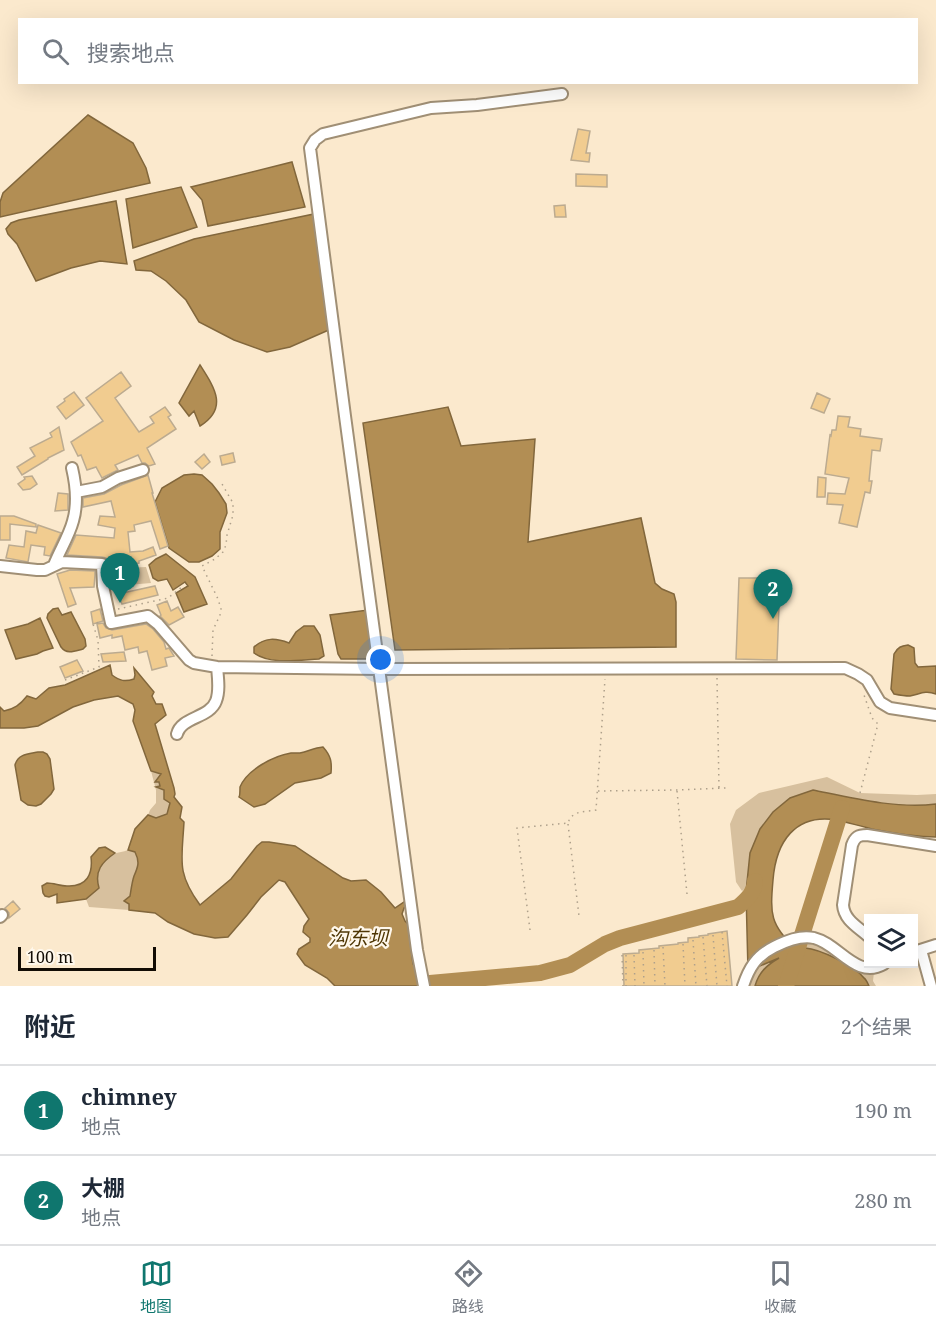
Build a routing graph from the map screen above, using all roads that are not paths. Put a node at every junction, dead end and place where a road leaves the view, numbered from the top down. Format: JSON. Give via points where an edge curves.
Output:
{"nodes":[{"id":1,"x":562,"y":94,"type":"dead end"},
{"id":2,"x":72,"y":468,"type":"dead end"},
{"id":3,"x":142,"y":470,"type":"dead end"},
{"id":4,"x":76,"y":492,"type":"junction"},
{"id":5,"x":54,"y":565,"type":"junction"},
{"id":6,"x":0,"y":566,"type":"edge"},
{"id":7,"x":214,"y":667,"type":"junction"},
{"id":8,"x":380,"y":669,"type":"junction"},
{"id":9,"x":936,"y":715,"type":"edge"},
{"id":10,"x":177,"y":734,"type":"dead end"},
{"id":11,"x":936,"y":846,"type":"edge"},
{"id":12,"x":864,"y":933,"type":"edge"},
{"id":13,"x":936,"y":945,"type":"edge"},
{"id":14,"x":918,"y":951,"type":"edge"},
{"id":15,"x":918,"y":954,"type":"edge"},
{"id":16,"x":864,"y":968,"type":"edge"},
{"id":17,"x":424,"y":986,"type":"edge"},
{"id":18,"x":743,"y":986,"type":"edge"},
{"id":19,"x":931,"y":986,"type":"edge"}],
"edges":[{"from":1,"to":8,"type":"street","via":[[431,108],[323,134],[310,148]]},
{"from":2,"to":4,"type":"street"},
{"from":3,"to":4,"type":"street","via":[[102,487]]},
{"from":4,"to":5,"type":"street","via":[[74,520]]},
{"from":5,"to":6,"type":"street","via":[[45,570]]},
{"from":5,"to":7,"type":"street","via":[[102,564],[111,623],[148,616],[189,660]]},
{"from":7,"to":8,"type":"street"},
{"from":7,"to":10,"type":"street","via":[[216,703],[183,725]]},
{"from":8,"to":9,"type":"street","via":[[845,668],[867,680],[880,702],[890,708]]},
{"from":8,"to":17,"type":"street"},
{"from":11,"to":12,"type":"street","via":[[867,835],[854,840],[843,911]]},
{"from":13,"to":14,"type":"street"},
{"from":15,"to":19,"type":"street"},
{"from":16,"to":18,"type":"street","via":[[816,938],[796,938],[759,956],[747,972]]}]}
